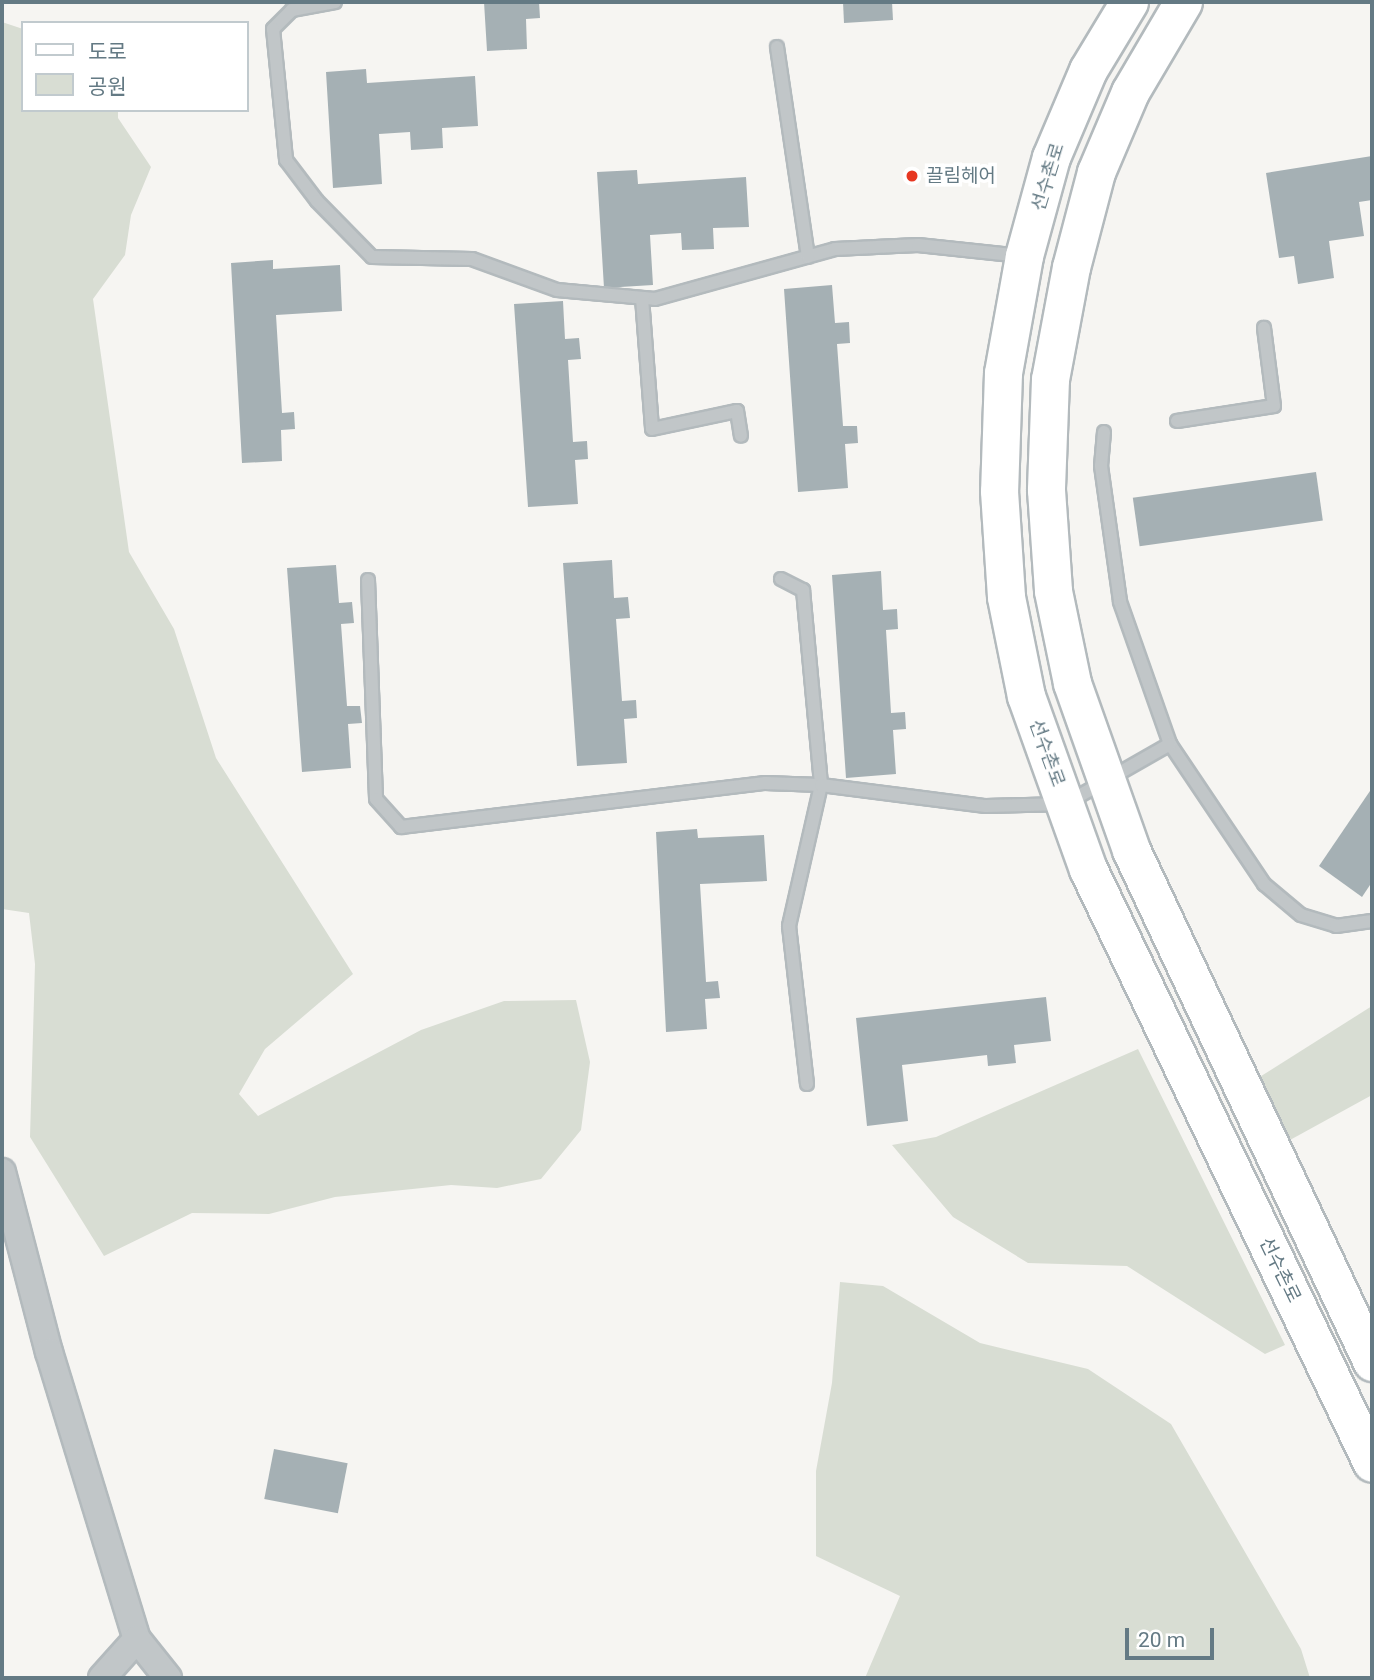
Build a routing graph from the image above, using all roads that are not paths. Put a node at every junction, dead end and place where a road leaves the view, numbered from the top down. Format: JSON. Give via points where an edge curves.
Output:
{"nodes":[{"id":1,"x":335,"y":2,"type":"edge"},
{"id":2,"x":1129,"y":2,"type":"edge"},
{"id":3,"x":1183,"y":2,"type":"edge"},
{"id":4,"x":777,"y":47,"type":"dead end"},
{"id":5,"x":1024,"y":256,"type":"junction"},
{"id":6,"x":808,"y":257,"type":"junction"},
{"id":7,"x":1071,"y":267,"type":"junction"},
{"id":8,"x":642,"y":298,"type":"junction"},
{"id":9,"x":1264,"y":328,"type":"dead end"},
{"id":10,"x":1177,"y":421,"type":"dead end"},
{"id":11,"x":1104,"y":432,"type":"dead end"},
{"id":12,"x":741,"y":436,"type":"dead end"},
{"id":13,"x":781,"y":579,"type":"dead end"},
{"id":14,"x":368,"y":580,"type":"dead end"},
{"id":15,"x":1170,"y":744,"type":"junction"},
{"id":16,"x":1107,"y":781,"type":"junction"},
{"id":17,"x":821,"y":785,"type":"junction"},
{"id":18,"x":1065,"y":804,"type":"junction"},
{"id":19,"x":1372,"y":921,"type":"edge"},
{"id":20,"x":807,"y":1084,"type":"dead end"},
{"id":21,"x":2,"y":1172,"type":"edge"},
{"id":22,"x":1372,"y":1362,"type":"edge"},
{"id":23,"x":1372,"y":1463,"type":"edge"},
{"id":24,"x":137,"y":1639,"type":"junction"},
{"id":25,"x":102,"y":1678,"type":"edge"},
{"id":26,"x":168,"y":1678,"type":"edge"}],
"edges":[{"from":1,"to":8,"type":"lane","via":[[292,10],[273,29],[286,160],[317,201],[372,257],[472,259],[557,290]]},
{"from":2,"to":5,"type":"street","name":"선수촌로","via":[[1088,71],[1051,157]]},
{"from":3,"to":7,"type":"street","via":[[1130,92],[1096,172]]},
{"from":4,"to":6,"type":"lane"},
{"from":5,"to":6,"type":"lane","via":[[918,245],[835,249]]},
{"from":5,"to":7,"type":"street"},
{"from":5,"to":18,"type":"street","name":"선수촌로","via":[[1003,373],[999,491],[1005,584],[1026,696]]},
{"from":6,"to":8,"type":"lane","via":[[655,299]]},
{"from":7,"to":16,"type":"street","via":[[1050,379],[1046,490],[1053,591],[1072,683]]},
{"from":8,"to":12,"type":"lane","via":[[652,429],[737,411]]},
{"from":9,"to":10,"type":"lane","via":[[1274,406]]},
{"from":11,"to":15,"type":"lane","via":[[1101,467],[1120,602]]},
{"from":13,"to":17,"type":"lane","via":[[803,590]]},
{"from":14,"to":17,"type":"lane","via":[[376,799],[401,827],[765,783]]},
{"from":15,"to":16,"type":"lane"},
{"from":15,"to":19,"type":"lane","via":[[1264,884],[1301,915],[1336,926]]},
{"from":16,"to":18,"type":"lane"},
{"from":16,"to":22,"type":"street","via":[[1131,850]]},
{"from":17,"to":18,"type":"lane","via":[[986,806]]},
{"from":17,"to":20,"type":"lane","via":[[789,926]]},
{"from":18,"to":23,"type":"street","name":"선수촌로","via":[[1088,869]]},
{"from":21,"to":24,"type":"street","via":[[49,1352]]},
{"from":24,"to":25,"type":"street"},
{"from":24,"to":26,"type":"street"}]}
